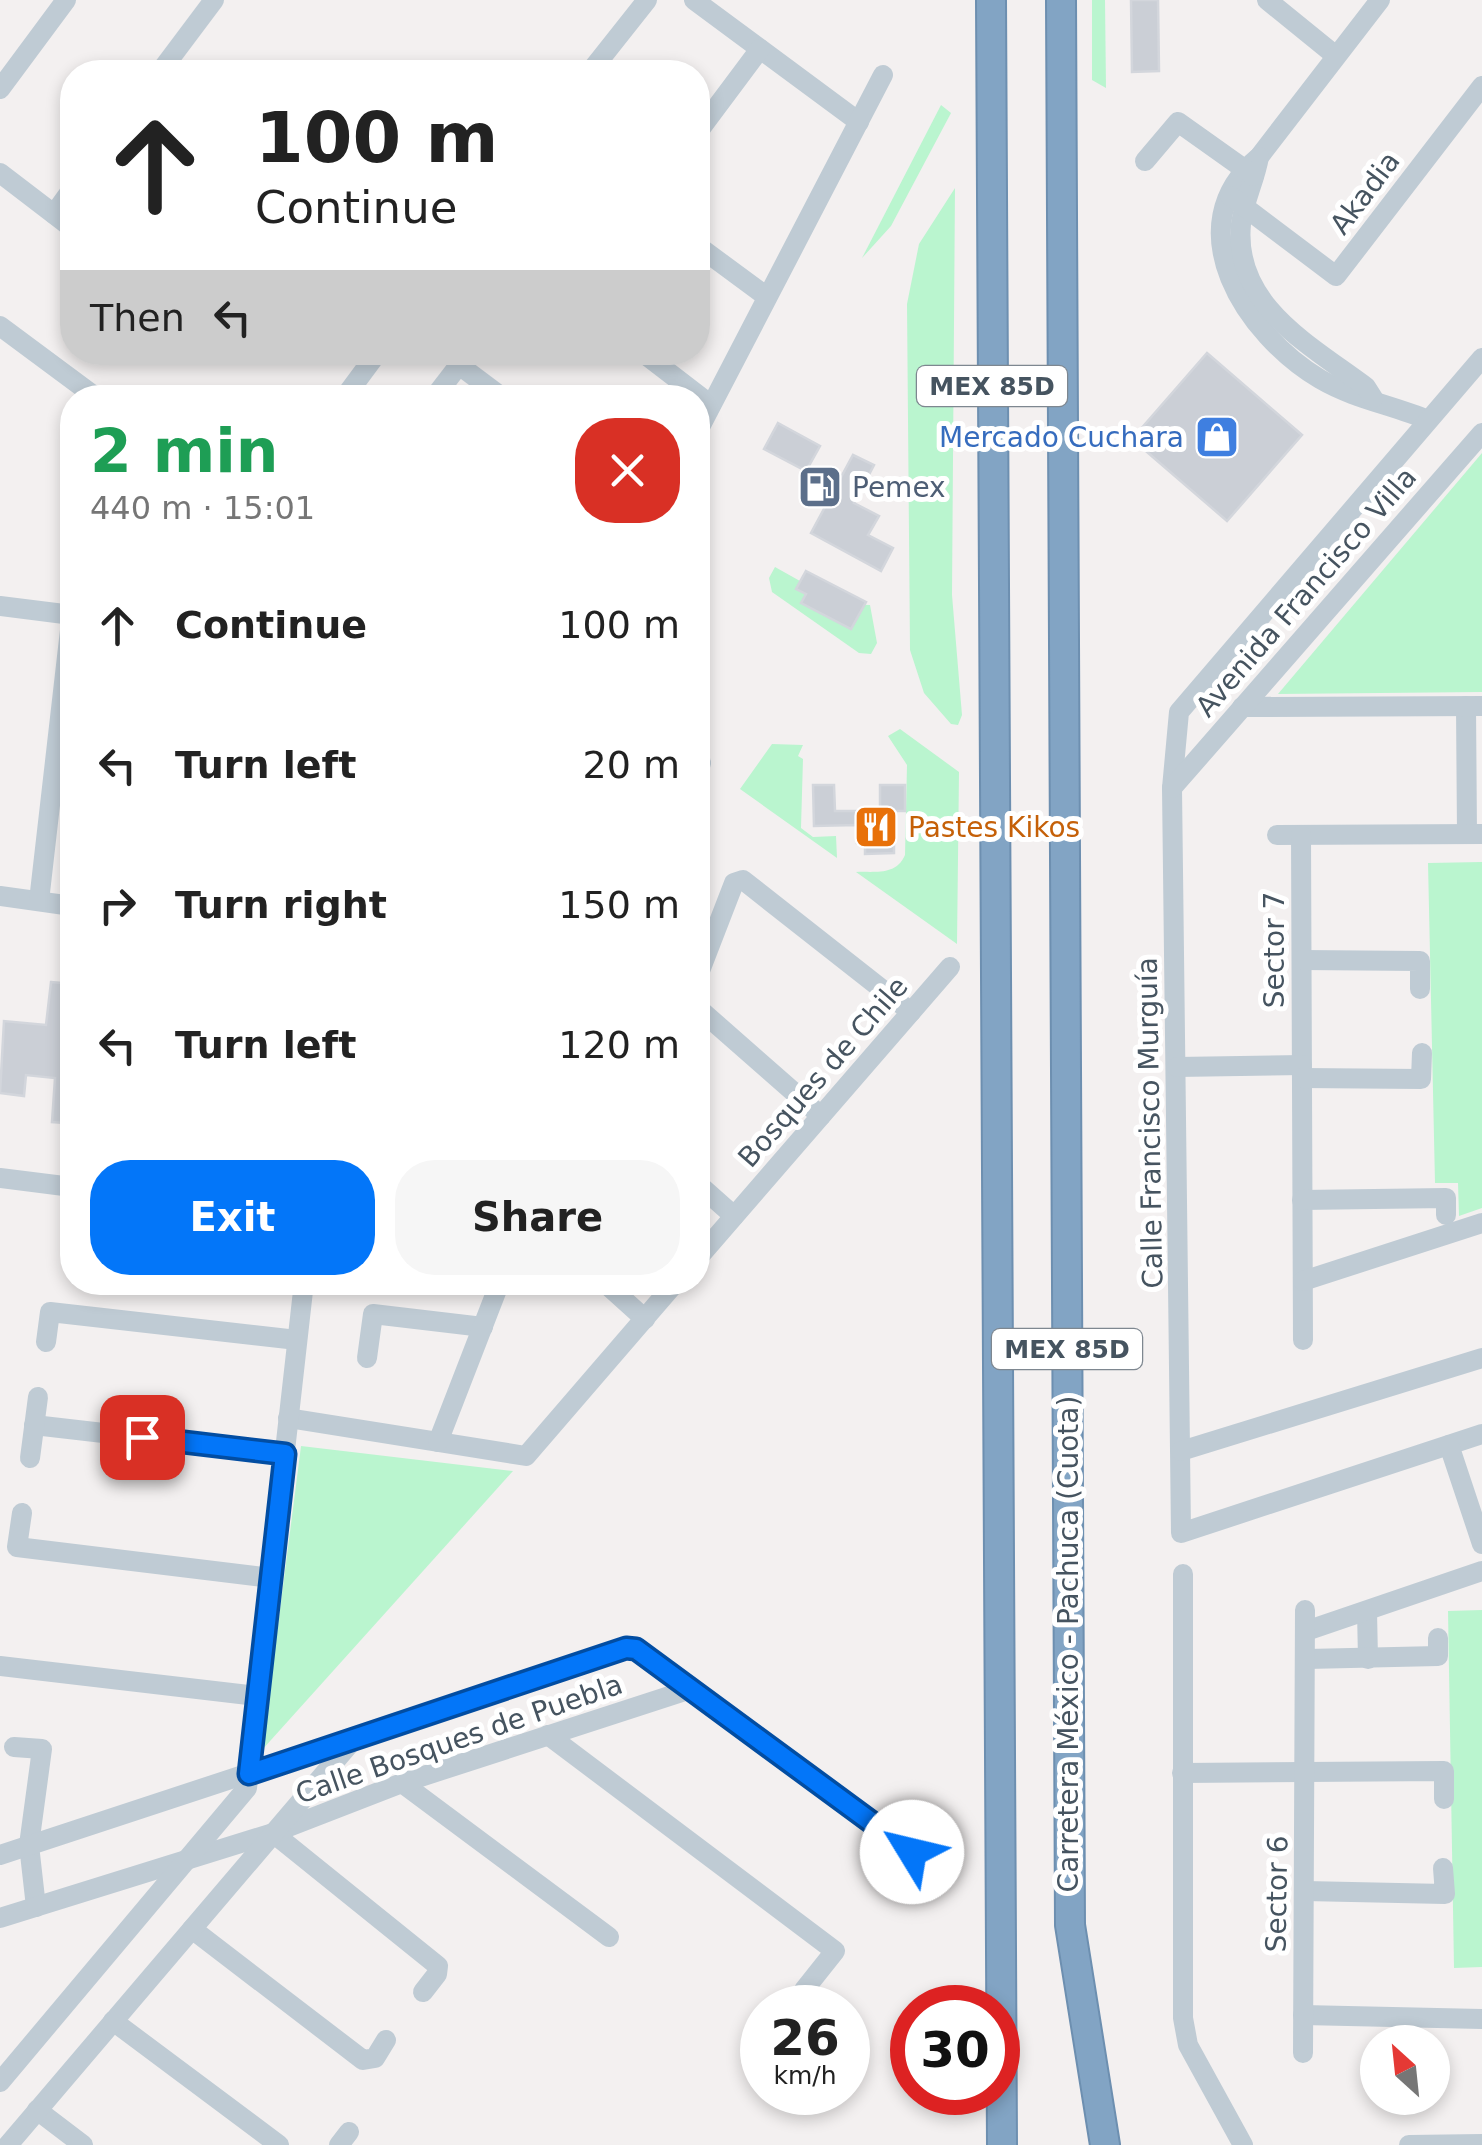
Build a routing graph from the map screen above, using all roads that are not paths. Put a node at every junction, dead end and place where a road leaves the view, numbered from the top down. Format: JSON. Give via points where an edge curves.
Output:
{"nodes":[{"id":1,"x":66,"y":0,"type":"edge"},
{"id":2,"x":214,"y":0,"type":"edge"},
{"id":3,"x":646,"y":0,"type":"edge"},
{"id":4,"x":694,"y":0,"type":"edge"},
{"id":5,"x":991,"y":0,"type":"edge"},
{"id":6,"x":1062,"y":0,"type":"edge"},
{"id":7,"x":1267,"y":0,"type":"edge"},
{"id":8,"x":1380,"y":0,"type":"edge"},
{"id":9,"x":760,"y":48,"type":"junction"},
{"id":10,"x":1336,"y":56,"type":"junction"},
{"id":11,"x":169,"y":60,"type":"edge"},
{"id":12,"x":599,"y":60,"type":"edge"},
{"id":13,"x":883,"y":75,"type":"dead end"},
{"id":14,"x":1482,"y":86,"type":"edge"},
{"id":15,"x":0,"y":89,"type":"edge"},
{"id":16,"x":710,"y":116,"type":"edge"},
{"id":17,"x":859,"y":122,"type":"junction"},
{"id":18,"x":1145,"y":161,"type":"dead end"},
{"id":19,"x":1253,"y":168,"type":"junction"},
{"id":20,"x":0,"y":173,"type":"edge"},
{"id":21,"x":1238,"y":200,"type":"junction"},
{"id":22,"x":60,"y":206,"type":"edge"},
{"id":23,"x":54,"y":214,"type":"junction"},
{"id":24,"x":60,"y":219,"type":"edge"},
{"id":25,"x":710,"y":255,"type":"edge"},
{"id":26,"x":767,"y":297,"type":"junction"},
{"id":27,"x":0,"y":326,"type":"edge"},
{"id":28,"x":1482,"y":358,"type":"edge"},
{"id":29,"x":459,"y":365,"type":"edge"},
{"id":30,"x":470,"y":365,"type":"edge"},
{"id":31,"x":659,"y":365,"type":"edge"},
{"id":32,"x":79,"y":385,"type":"edge"},
{"id":33,"x":444,"y":385,"type":"edge"},
{"id":34,"x":490,"y":385,"type":"edge"},
{"id":35,"x":685,"y":385,"type":"edge"},
{"id":36,"x":711,"y":405,"type":"edge"},
{"id":37,"x":1428,"y":420,"type":"junction"},
{"id":38,"x":1482,"y":432,"type":"edge"},
{"id":39,"x":0,"y":606,"type":"edge"},
{"id":40,"x":60,"y":613,"type":"edge"},
{"id":41,"x":1474,"y":706,"type":"edge"},
{"id":42,"x":1242,"y":707,"type":"junction"},
{"id":43,"x":1179,"y":712,"type":"joint"},
{"id":44,"x":60,"y":715,"type":"edge"},
{"id":45,"x":1172,"y":788,"type":"junction"},
{"id":46,"x":1474,"y":834,"type":"edge"},
{"id":47,"x":1277,"y":835,"type":"dead end"},
{"id":48,"x":1301,"y":835,"type":"junction"},
{"id":49,"x":0,"y":896,"type":"edge"},
{"id":50,"x":38,"y":901,"type":"junction"},
{"id":51,"x":60,"y":904,"type":"edge"},
{"id":52,"x":710,"y":945,"type":"edge"},
{"id":53,"x":1302,"y":960,"type":"junction"},
{"id":54,"x":950,"y":967,"type":"dead end"},
{"id":55,"x":1420,"y":990,"type":"dead end"},
{"id":56,"x":911,"y":1012,"type":"junction"},
{"id":57,"x":710,"y":1019,"type":"edge"},
{"id":58,"x":1422,"y":1053,"type":"dead end"},
{"id":59,"x":1177,"y":1067,"type":"junction"},
{"id":60,"x":1302,"y":1072,"type":"junction"},
{"id":61,"x":821,"y":1116,"type":"junction"},
{"id":62,"x":0,"y":1178,"type":"edge"},
{"id":63,"x":60,"y":1185,"type":"edge"},
{"id":64,"x":710,"y":1195,"type":"edge"},
{"id":65,"x":1302,"y":1200,"type":"junction"},
{"id":66,"x":1446,"y":1215,"type":"dead end"},
{"id":67,"x":734,"y":1216,"type":"junction"},
{"id":68,"x":1482,"y":1223,"type":"edge"},
{"id":69,"x":710,"y":1244,"type":"edge"},
{"id":70,"x":1303,"y":1281,"type":"junction"},
{"id":71,"x":302,"y":1295,"type":"edge"},
{"id":72,"x":495,"y":1295,"type":"edge"},
{"id":73,"x":618,"y":1295,"type":"edge"},
{"id":74,"x":665,"y":1295,"type":"edge"},
{"id":75,"x":645,"y":1319,"type":"junction"},
{"id":76,"x":483,"y":1326,"type":"junction"},
{"id":77,"x":297,"y":1340,"type":"junction"},
{"id":78,"x":1303,"y":1340,"type":"dead end"},
{"id":79,"x":46,"y":1342,"type":"dead end"},
{"id":80,"x":367,"y":1358,"type":"dead end"},
{"id":81,"x":1482,"y":1358,"type":"edge"},
{"id":82,"x":38,"y":1398,"type":"dead end"},
{"id":83,"x":288,"y":1418,"type":"junction"},
{"id":84,"x":34,"y":1424,"type":"junction"},
{"id":85,"x":1482,"y":1434,"type":"edge"},
{"id":86,"x":438,"y":1442,"type":"junction"},
{"id":87,"x":1448,"y":1445,"type":"junction"},
{"id":88,"x":1181,"y":1451,"type":"junction"},
{"id":89,"x":285,"y":1454,"type":"junction"},
{"id":90,"x":30,"y":1458,"type":"dead end"},
{"id":91,"x":22,"y":1513,"type":"dead end"},
{"id":92,"x":1482,"y":1544,"type":"edge"},
{"id":93,"x":1482,"y":1571,"type":"edge"},
{"id":94,"x":1182,"y":1574,"type":"dead end"},
{"id":95,"x":271,"y":1578,"type":"junction"},
{"id":96,"x":1366,"y":1610,"type":"junction"},
{"id":97,"x":1438,"y":1638,"type":"dead end"},
{"id":98,"x":1368,"y":1659,"type":"junction"},
{"id":99,"x":1307,"y":1660,"type":"junction"},
{"id":100,"x":0,"y":1666,"type":"edge"},
{"id":101,"x":691,"y":1689,"type":"junction"},
{"id":102,"x":258,"y":1696,"type":"junction"},
{"id":103,"x":548,"y":1735,"type":"junction"},
{"id":104,"x":353,"y":1740,"type":"junction"},
{"id":105,"x":14,"y":1747,"type":"dead end"},
{"id":106,"x":1182,"y":1772,"type":"junction"},
{"id":107,"x":1306,"y":1773,"type":"junction"},
{"id":108,"x":249,"y":1774,"type":"junction"},
{"id":109,"x":402,"y":1783,"type":"junction"},
{"id":110,"x":1444,"y":1799,"type":"dead end"},
{"id":111,"x":273,"y":1833,"type":"junction"},
{"id":112,"x":29,"y":1845,"type":"junction"},
{"id":113,"x":912,"y":1852,"type":"dead end"},
{"id":114,"x":194,"y":1854,"type":"junction"},
{"id":115,"x":0,"y":1855,"type":"edge"},
{"id":116,"x":1443,"y":1868,"type":"dead end"},
{"id":117,"x":131,"y":1876,"type":"junction"},
{"id":118,"x":1305,"y":1892,"type":"junction"},
{"id":119,"x":153,"y":1902,"type":"junction"},
{"id":120,"x":36,"y":1907,"type":"junction"},
{"id":121,"x":0,"y":1918,"type":"edge"},
{"id":122,"x":192,"y":1929,"type":"junction"},
{"id":123,"x":609,"y":1937,"type":"dead end"},
{"id":124,"x":808,"y":1985,"type":"edge"},
{"id":125,"x":424,"y":1992,"type":"dead end"},
{"id":126,"x":1303,"y":2015,"type":"junction"},
{"id":127,"x":1482,"y":2019,"type":"edge"},
{"id":128,"x":113,"y":2021,"type":"junction"},
{"id":129,"x":386,"y":2040,"type":"dead end"},
{"id":130,"x":1303,"y":2053,"type":"dead end"},
{"id":131,"x":0,"y":2082,"type":"edge"},
{"id":132,"x":37,"y":2110,"type":"junction"},
{"id":133,"x":1482,"y":2144,"type":"edge"},
{"id":134,"x":8,"y":2145,"type":"edge"},
{"id":135,"x":82,"y":2145,"type":"edge"},
{"id":136,"x":279,"y":2145,"type":"edge"},
{"id":137,"x":1002,"y":2145,"type":"edge"},
{"id":138,"x":1106,"y":2145,"type":"edge"},
{"id":139,"x":1243,"y":2145,"type":"edge"},
{"id":140,"x":1409,"y":2145,"type":"edge"}],
"edges":[{"from":1,"to":15,"type":"street"},
{"from":2,"to":11,"type":"street"},
{"from":3,"to":12,"type":"street"},
{"from":4,"to":9,"type":"street"},
{"from":5,"to":137,"type":"highway","number":"MEX 85D"},
{"from":6,"to":138,"type":"highway","name":"Carretera México - Pachuca (Cuota)","number":"MEX 85D","via":[[1070,1924]]},
{"from":7,"to":10,"type":"street"},
{"from":8,"to":10,"type":"street"},
{"from":9,"to":16,"type":"street"},
{"from":9,"to":17,"type":"street"},
{"from":10,"to":19,"type":"street"},
{"from":13,"to":17,"type":"street"},
{"from":14,"to":21,"type":"street","name":"Akadia","via":[[1336,276]]},
{"from":17,"to":26,"type":"street"},
{"from":18,"to":19,"type":"street","via":[[1178,122]]},
{"from":19,"to":21,"type":"street"},
{"from":20,"to":23,"type":"street"},
{"from":21,"to":37,"type":"street","via":[[1221,231],[1222,260],[1235,294],[1318,378]]},
{"from":22,"to":23,"type":"street"},
{"from":23,"to":24,"type":"street"},
{"from":25,"to":26,"type":"street"},
{"from":26,"to":36,"type":"street"},
{"from":27,"to":32,"type":"street"},
{"from":28,"to":37,"type":"street","name":"Avenida Francisco Villa"},
{"from":29,"to":33,"type":"street"},
{"from":30,"to":34,"type":"street"},
{"from":31,"to":35,"type":"street"},
{"from":37,"to":43,"type":"street","name":"Avenida Francisco Villa"},
{"from":38,"to":42,"type":"street","name":"Avenida Francisco Villa"},
{"from":39,"to":40,"type":"street"},
{"from":41,"to":42,"type":"street"},
{"from":41,"to":46,"type":"street"},
{"from":42,"to":45,"type":"street","name":"Avenida Francisco Villa"},
{"from":43,"to":45,"type":"street","name":"Calle Francisco Murguía"},
{"from":44,"to":50,"type":"street"},
{"from":45,"to":59,"type":"street","name":"Calle Francisco Murguía"},
{"from":46,"to":48,"type":"street"},
{"from":47,"to":48,"type":"street"},
{"from":48,"to":53,"type":"street","name":"Sector 7"},
{"from":49,"to":50,"type":"street"},
{"from":50,"to":51,"type":"street"},
{"from":52,"to":56,"type":"street","via":[[734,883],[743,880]]},
{"from":53,"to":55,"type":"street","via":[[1420,961]]},
{"from":53,"to":60,"type":"street","name":"Sector 7"},
{"from":54,"to":56,"type":"street","name":"Bosques de Chile"},
{"from":56,"to":61,"type":"street","name":"Bosques de Chile"},
{"from":57,"to":61,"type":"street"},
{"from":58,"to":60,"type":"street","via":[[1421,1078]]},
{"from":59,"to":60,"type":"street"},
{"from":59,"to":88,"type":"street","name":"Calle Francisco Murguía"},
{"from":60,"to":65,"type":"street","name":"Sector 7"},
{"from":61,"to":67,"type":"street","name":"Bosques de Chile"},
{"from":62,"to":63,"type":"street"},
{"from":64,"to":67,"type":"street"},
{"from":65,"to":66,"type":"street","via":[[1446,1198]]},
{"from":65,"to":70,"type":"street","name":"Sector 7"},
{"from":67,"to":69,"type":"street","name":"Bosques de Chile"},
{"from":68,"to":70,"type":"street"},
{"from":70,"to":78,"type":"street","name":"Sector 7"},
{"from":71,"to":77,"type":"street"},
{"from":72,"to":76,"type":"street"},
{"from":73,"to":75,"type":"street"},
{"from":74,"to":75,"type":"street"},
{"from":75,"to":86,"type":"street","via":[[526,1456]]},
{"from":76,"to":80,"type":"street","via":[[372,1314]]},
{"from":76,"to":86,"type":"street"},
{"from":77,"to":79,"type":"street","via":[[50,1312]]},
{"from":77,"to":83,"type":"street"},
{"from":81,"to":88,"type":"street"},
{"from":82,"to":84,"type":"street"},
{"from":83,"to":86,"type":"street"},
{"from":83,"to":89,"type":"street"},
{"from":84,"to":89,"type":"street"},
{"from":84,"to":90,"type":"street"},
{"from":85,"to":87,"type":"street"},
{"from":87,"to":88,"type":"street","name":"Calle Francisco Murguía","via":[[1180,1533]]},
{"from":87,"to":92,"type":"street"},
{"from":89,"to":95,"type":"street"},
{"from":91,"to":95,"type":"street","via":[[17,1547]]},
{"from":93,"to":96,"type":"street","name":"Sector 6"},
{"from":94,"to":106,"type":"street"},
{"from":95,"to":102,"type":"street"},
{"from":96,"to":98,"type":"street"},
{"from":96,"to":99,"type":"street","name":"Sector 6","via":[[1305,1620]]},
{"from":97,"to":98,"type":"street","via":[[1438,1656]]},
{"from":98,"to":99,"type":"street"},
{"from":99,"to":107,"type":"street","name":"Sector 6"},
{"from":100,"to":102,"type":"street"},
{"from":101,"to":103,"type":"street","name":"Calle Bosques de Puebla"},
{"from":101,"to":104,"type":"street","name":"Calle Bosques de Puebla","via":[[626,1648]]},
{"from":101,"to":113,"type":"street"},
{"from":102,"to":108,"type":"street"},
{"from":103,"to":109,"type":"street","name":"Calle Bosques de Puebla"},
{"from":103,"to":124,"type":"street","via":[[835,1951]]},
{"from":104,"to":108,"type":"street","name":"Calle Bosques de Puebla"},
{"from":104,"to":111,"type":"street"},
{"from":105,"to":112,"type":"street","via":[[42,1749]]},
{"from":106,"to":107,"type":"street"},
{"from":106,"to":139,"type":"street","via":[[1183,2018],[1188,2046]]},
{"from":107,"to":110,"type":"street","via":[[1444,1771]]},
{"from":107,"to":118,"type":"street","name":"Sector 6"},
{"from":108,"to":112,"type":"street","name":"Calle Bosques de Puebla"},
{"from":108,"to":114,"type":"street","via":[[248,1788]]},
{"from":109,"to":111,"type":"street","name":"Calle Bosques de Puebla"},
{"from":109,"to":123,"type":"street"},
{"from":111,"to":114,"type":"street","name":"Calle Bosques de Puebla"},
{"from":111,"to":122,"type":"street"},
{"from":111,"to":125,"type":"street","via":[[438,1966]]},
{"from":112,"to":115,"type":"street","name":"Calle Bosques de Puebla"},
{"from":112,"to":120,"type":"street"},
{"from":114,"to":117,"type":"street","name":"Calle Bosques de Puebla"},
{"from":114,"to":119,"type":"street"},
{"from":116,"to":118,"type":"street","via":[[1446,1894]]},
{"from":117,"to":119,"type":"street","via":[[142,1880]]},
{"from":117,"to":120,"type":"street","name":"Calle Bosques de Puebla"},
{"from":118,"to":126,"type":"street","name":"Sector 6"},
{"from":119,"to":131,"type":"street"},
{"from":120,"to":121,"type":"street","name":"Calle Bosques de Puebla"},
{"from":122,"to":128,"type":"street"},
{"from":122,"to":129,"type":"street","via":[[363,2060],[376,2058]]},
{"from":126,"to":127,"type":"street"},
{"from":126,"to":130,"type":"street","name":"Sector 6"},
{"from":128,"to":132,"type":"street"},
{"from":128,"to":136,"type":"street"},
{"from":132,"to":134,"type":"street"},
{"from":132,"to":135,"type":"street"},
{"from":133,"to":140,"type":"street"}]}
